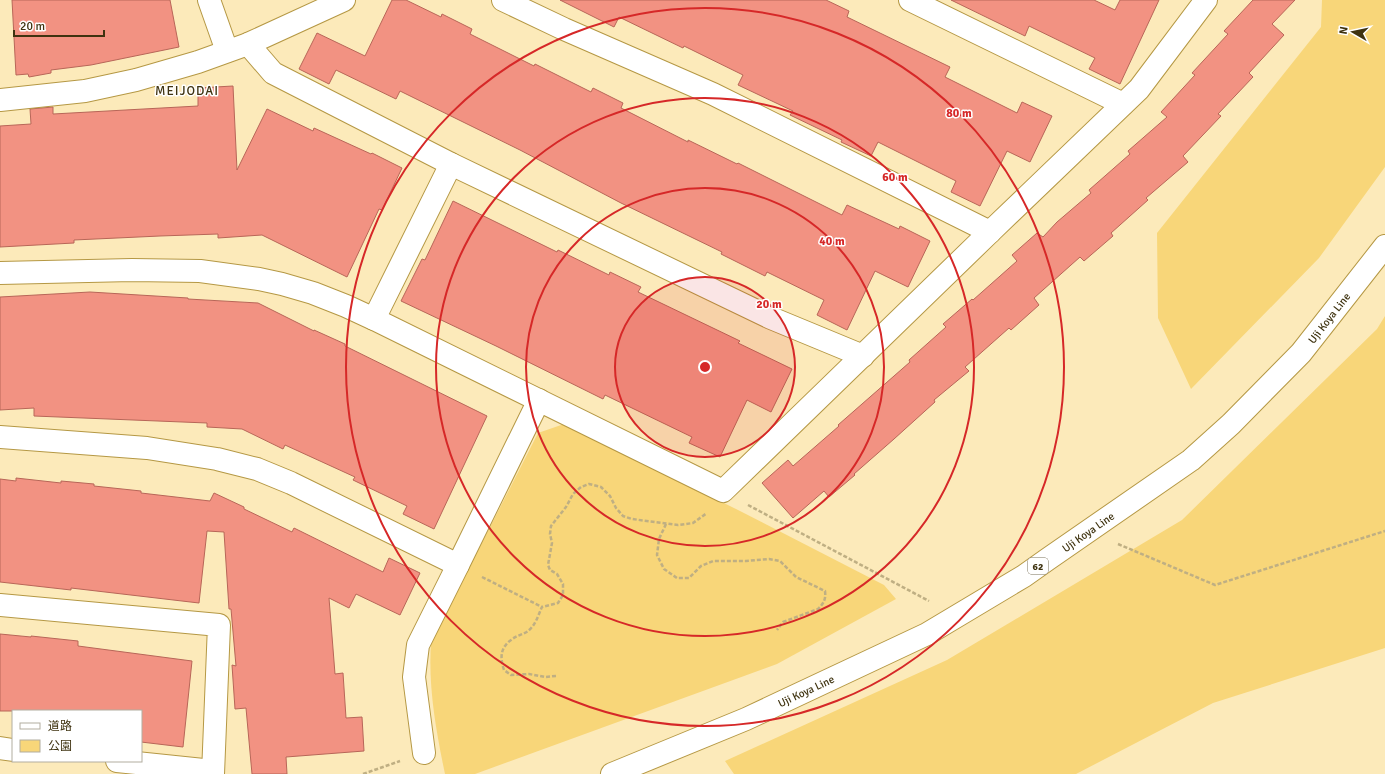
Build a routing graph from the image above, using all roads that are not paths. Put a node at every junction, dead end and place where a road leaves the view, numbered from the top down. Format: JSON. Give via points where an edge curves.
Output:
{"nodes":[{"id":1,"x":210,"y":0,"type":"edge"},
{"id":2,"x":344,"y":0,"type":"edge"},
{"id":3,"x":504,"y":0,"type":"edge"},
{"id":4,"x":910,"y":0,"type":"edge"},
{"id":5,"x":1206,"y":0,"type":"edge"},
{"id":6,"x":248,"y":44,"type":"junction"},
{"id":7,"x":227,"y":51,"type":"junction"},
{"id":8,"x":0,"y":100,"type":"edge"},
{"id":9,"x":1124,"y":104,"type":"junction"},
{"id":10,"x":451,"y":164,"type":"junction"},
{"id":11,"x":990,"y":232,"type":"junction"},
{"id":12,"x":1385,"y":246,"type":"edge"},
{"id":13,"x":0,"y":273,"type":"edge"},
{"id":14,"x":374,"y":319,"type":"junction"},
{"id":15,"x":863,"y":356,"type":"junction"},
{"id":16,"x":539,"y":400,"type":"junction"},
{"id":17,"x":0,"y":437,"type":"edge"},
{"id":18,"x":458,"y":565,"type":"junction"},
{"id":19,"x":0,"y":605,"type":"edge"},
{"id":20,"x":0,"y":748,"type":"edge"},
{"id":21,"x":12,"y":750,"type":"edge"},
{"id":22,"x":424,"y":753,"type":"road end"},
{"id":23,"x":125,"y":762,"type":"edge"},
{"id":24,"x":213,"y":773,"type":"edge"},
{"id":25,"x":612,"y":774,"type":"edge"}],
"edges":[{"from":1,"to":7,"type":"street"},
{"from":2,"to":6,"type":"street"},
{"from":3,"to":11,"type":"street","via":[[713,94]]},
{"from":4,"to":9,"type":"street"},
{"from":5,"to":9,"type":"street","via":[[1139,89]]},
{"from":6,"to":7,"type":"street"},
{"from":6,"to":10,"type":"street","via":[[273,73]]},
{"from":7,"to":8,"type":"street","via":[[136,80],[85,91]]},
{"from":9,"to":11,"type":"street"},
{"from":10,"to":14,"type":"street"},
{"from":10,"to":15,"type":"street","via":[[772,318]]},
{"from":11,"to":15,"type":"street"},
{"from":12,"to":25,"type":"street","name":"Uji Koya Line","number":"62","via":[[1301,353],[1231,424],[1191,460],[1024,576],[927,634],[746,719]]},
{"from":13,"to":14,"type":"street","via":[[200,271],[282,284],[313,293]]},
{"from":14,"to":16,"type":"street"},
{"from":15,"to":16,"type":"street","via":[[723,492]]},
{"from":16,"to":18,"type":"street"},
{"from":17,"to":18,"type":"street","via":[[146,448],[217,459],[257,469],[291,483]]},
{"from":18,"to":22,"type":"street","via":[[418,645],[414,677]]},
{"from":19,"to":24,"type":"street","via":[[219,625]]},
{"from":20,"to":21,"type":"street"},
{"from":23,"to":24,"type":"street"}]}
